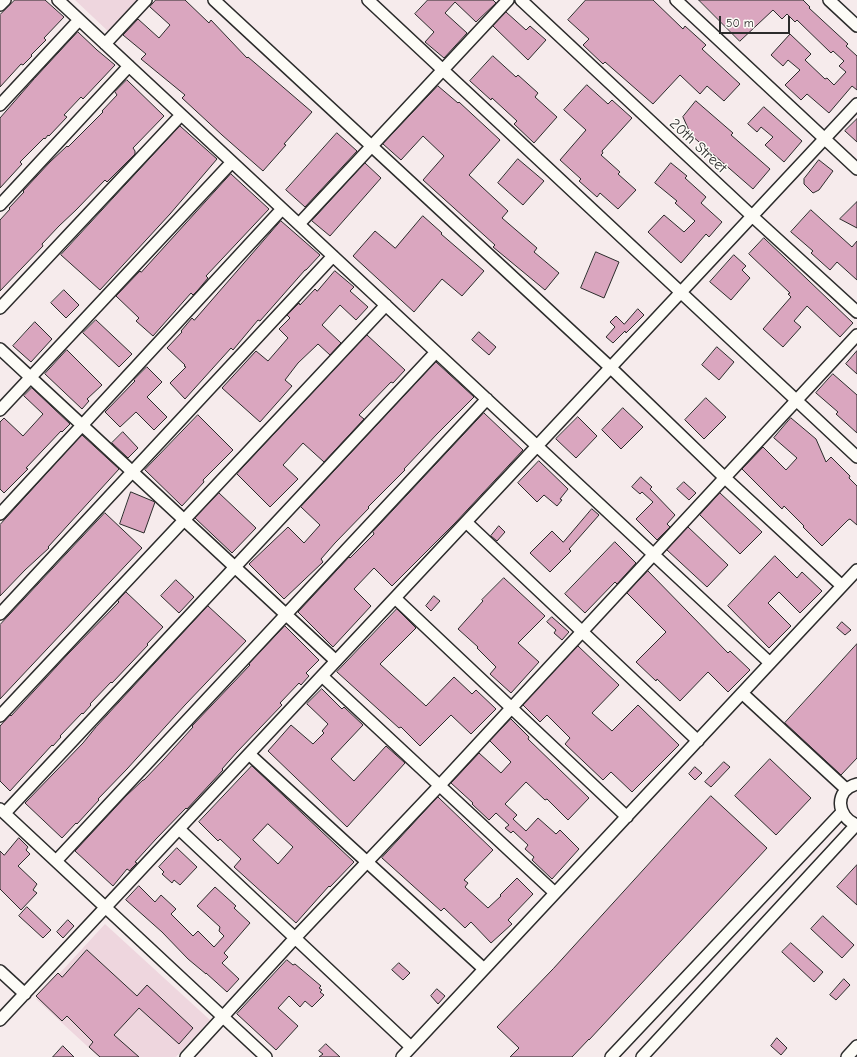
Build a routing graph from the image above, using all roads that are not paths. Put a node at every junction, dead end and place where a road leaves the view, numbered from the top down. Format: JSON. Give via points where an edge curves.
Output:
{"nodes":[{"id":1,"x":5,"y":0,"type":"edge"},
{"id":2,"x":58,"y":0,"type":"edge"},
{"id":3,"x":146,"y":0,"type":"edge"},
{"id":4,"x":214,"y":0,"type":"edge"},
{"id":5,"x":368,"y":0,"type":"edge"},
{"id":6,"x":508,"y":0,"type":"edge"},
{"id":7,"x":521,"y":0,"type":"edge"},
{"id":8,"x":676,"y":0,"type":"edge"},
{"id":9,"x":829,"y":0,"type":"edge"},
{"id":10,"x":0,"y":5,"type":"edge"},
{"id":11,"x":79,"y":20,"type":"junction"},
{"id":12,"x":857,"y":26,"type":"edge"},
{"id":13,"x":105,"y":44,"type":"junction"},
{"id":14,"x":129,"y":66,"type":"junction"},
{"id":15,"x":443,"y":70,"type":"junction"},
{"id":16,"x":857,"y":104,"type":"edge"},
{"id":17,"x":0,"y":105,"type":"edge"},
{"id":18,"x":181,"y":115,"type":"junction"},
{"id":19,"x":824,"y":139,"type":"junction"},
{"id":20,"x":372,"y":146,"type":"junction"},
{"id":21,"x":232,"y":162,"type":"junction"},
{"id":22,"x":857,"y":169,"type":"edge"},
{"id":23,"x":0,"y":205,"type":"edge"},
{"id":24,"x":282,"y":209,"type":"junction"},
{"id":25,"x":752,"y":216,"type":"junction"},
{"id":26,"x":299,"y":224,"type":"junction"},
{"id":27,"x":334,"y":256,"type":"junction"},
{"id":28,"x":681,"y":293,"type":"junction"},
{"id":29,"x":386,"y":305,"type":"junction"},
{"id":30,"x":0,"y":308,"type":"edge"},
{"id":31,"x":857,"y":312,"type":"edge"},
{"id":32,"x":857,"y":335,"type":"edge"},
{"id":33,"x":0,"y":349,"type":"edge"},
{"id":34,"x":436,"y":352,"type":"junction"},
{"id":35,"x":611,"y":368,"type":"junction"},
{"id":36,"x":30,"y":377,"type":"junction"},
{"id":37,"x":487,"y":399,"type":"junction"},
{"id":38,"x":796,"y":400,"type":"junction"},
{"id":39,"x":0,"y":410,"type":"edge"},
{"id":40,"x":82,"y":425,"type":"junction"},
{"id":41,"x":537,"y":446,"type":"junction"},
{"id":42,"x":857,"y":457,"type":"edge"},
{"id":43,"x":132,"y":472,"type":"junction"},
{"id":44,"x":724,"y":477,"type":"junction"},
{"id":45,"x":0,"y":514,"type":"edge"},
{"id":46,"x":184,"y":520,"type":"junction"},
{"id":47,"x":466,"y":522,"type":"junction"},
{"id":48,"x":654,"y":554,"type":"junction"},
{"id":49,"x":234,"y":567,"type":"junction"},
{"id":50,"x":857,"y":570,"type":"edge"},
{"id":51,"x":842,"y":586,"type":"junction"},
{"id":52,"x":395,"y":598,"type":"junction"},
{"id":53,"x":0,"y":614,"type":"edge"},
{"id":54,"x":286,"y":615,"type":"junction"},
{"id":55,"x":582,"y":632,"type":"junction"},
{"id":56,"x":336,"y":661,"type":"junction"},
{"id":57,"x":770,"y":663,"type":"junction"},
{"id":58,"x":322,"y":676,"type":"junction"},
{"id":59,"x":742,"y":693,"type":"junction"},
{"id":60,"x":511,"y":708,"type":"junction"},
{"id":61,"x":0,"y":716,"type":"edge"},
{"id":62,"x":698,"y":741,"type":"junction"},
{"id":63,"x":249,"y":754,"type":"junction"},
{"id":64,"x":857,"y":784,"type":"edge"},
{"id":65,"x":440,"y":785,"type":"junction"},
{"id":66,"x":846,"y":789,"type":"junction"},
{"id":67,"x":2,"y":811,"type":"edge"},
{"id":68,"x":842,"y":812,"type":"junction"},
{"id":69,"x":627,"y":817,"type":"junction"},
{"id":70,"x":857,"y":825,"type":"edge"},
{"id":71,"x":179,"y":829,"type":"junction"},
{"id":72,"x":56,"y":861,"type":"junction"},
{"id":73,"x":366,"y":861,"type":"junction"},
{"id":74,"x":555,"y":893,"type":"junction"},
{"id":75,"x":106,"y":907,"type":"junction"},
{"id":76,"x":295,"y":938,"type":"junction"},
{"id":77,"x":484,"y":969,"type":"junction"},
{"id":78,"x":0,"y":971,"type":"edge"},
{"id":79,"x":25,"y":994,"type":"junction"},
{"id":80,"x":223,"y":1017,"type":"junction"},
{"id":81,"x":0,"y":1020,"type":"edge"},
{"id":82,"x":857,"y":1046,"type":"edge"},
{"id":83,"x":411,"y":1047,"type":"junction"},
{"id":84,"x":186,"y":1057,"type":"edge"},
{"id":85,"x":266,"y":1057,"type":"edge"},
{"id":86,"x":402,"y":1057,"type":"edge"},
{"id":87,"x":611,"y":1057,"type":"edge"},
{"id":88,"x":642,"y":1057,"type":"edge"},
{"id":89,"x":847,"y":1057,"type":"edge"}],
"edges":[{"from":1,"to":10,"type":"street"},
{"from":2,"to":11,"type":"street"},
{"from":3,"to":13,"type":"street"},
{"from":4,"to":20,"type":"street"},
{"from":5,"to":15,"type":"street"},
{"from":6,"to":15,"type":"street"},
{"from":7,"to":25,"type":"street","name":"20th Street"},
{"from":8,"to":19,"type":"street"},
{"from":9,"to":12,"type":"street"},
{"from":11,"to":13,"type":"street"},
{"from":11,"to":17,"type":"street"},
{"from":13,"to":14,"type":"street"},
{"from":14,"to":18,"type":"street"},
{"from":14,"to":23,"type":"street"},
{"from":15,"to":20,"type":"street"},
{"from":15,"to":28,"type":"street"},
{"from":16,"to":19,"type":"street"},
{"from":18,"to":21,"type":"street"},
{"from":18,"to":30,"type":"street"},
{"from":19,"to":22,"type":"street"},
{"from":19,"to":25,"type":"street"},
{"from":20,"to":26,"type":"street"},
{"from":20,"to":35,"type":"street"},
{"from":21,"to":24,"type":"street"},
{"from":21,"to":36,"type":"street"},
{"from":24,"to":26,"type":"street"},
{"from":24,"to":40,"type":"street"},
{"from":25,"to":28,"type":"street"},
{"from":25,"to":31,"type":"street","name":"20th Street"},
{"from":26,"to":27,"type":"street"},
{"from":27,"to":29,"type":"street"},
{"from":27,"to":43,"type":"street"},
{"from":28,"to":35,"type":"street"},
{"from":28,"to":38,"type":"street"},
{"from":29,"to":34,"type":"street"},
{"from":29,"to":46,"type":"street"},
{"from":32,"to":38,"type":"street"},
{"from":33,"to":36,"type":"street"},
{"from":34,"to":37,"type":"street"},
{"from":34,"to":49,"type":"street"},
{"from":35,"to":41,"type":"street"},
{"from":35,"to":44,"type":"street"},
{"from":36,"to":39,"type":"street"},
{"from":36,"to":40,"type":"street"},
{"from":37,"to":41,"type":"street"},
{"from":37,"to":54,"type":"street"},
{"from":38,"to":42,"type":"street"},
{"from":38,"to":44,"type":"street"},
{"from":40,"to":43,"type":"street"},
{"from":40,"to":45,"type":"street"},
{"from":41,"to":47,"type":"street"},
{"from":41,"to":48,"type":"street"},
{"from":43,"to":46,"type":"street"},
{"from":43,"to":53,"type":"street"},
{"from":44,"to":48,"type":"street"},
{"from":44,"to":51,"type":"street"},
{"from":46,"to":49,"type":"street"},
{"from":46,"to":61,"type":"street"},
{"from":47,"to":52,"type":"street"},
{"from":47,"to":55,"type":"street"},
{"from":48,"to":55,"type":"street"},
{"from":48,"to":57,"type":"street"},
{"from":49,"to":54,"type":"street"},
{"from":49,"to":67,"type":"street"},
{"from":50,"to":51,"type":"street"},
{"from":51,"to":57,"type":"street"},
{"from":52,"to":56,"type":"street"},
{"from":52,"to":60,"type":"street"},
{"from":54,"to":56,"type":"street"},
{"from":54,"to":72,"type":"street"},
{"from":55,"to":60,"type":"street"},
{"from":55,"to":62,"type":"street"},
{"from":56,"to":58,"type":"street"},
{"from":57,"to":59,"type":"street"},
{"from":58,"to":63,"type":"street"},
{"from":58,"to":65,"type":"street"},
{"from":59,"to":62,"type":"street"},
{"from":59,"to":66,"type":"street"},
{"from":60,"to":65,"type":"street"},
{"from":60,"to":69,"type":"street"},
{"from":62,"to":69,"type":"street"},
{"from":63,"to":71,"type":"street"},
{"from":63,"to":73,"type":"street"},
{"from":64,"to":66,"type":"street"},
{"from":65,"to":73,"type":"street"},
{"from":65,"to":74,"type":"street"},
{"from":66,"to":68,"type":"street","via":[[841,800]]},
{"from":67,"to":72,"type":"street"},
{"from":68,"to":70,"type":"street","via":[[845,818]]},
{"from":68,"to":87,"type":"street"},
{"from":69,"to":74,"type":"street"},
{"from":70,"to":88,"type":"street"},
{"from":71,"to":75,"type":"street"},
{"from":71,"to":76,"type":"street"},
{"from":72,"to":75,"type":"street"},
{"from":73,"to":76,"type":"street"},
{"from":73,"to":77,"type":"street"},
{"from":74,"to":77,"type":"street"},
{"from":75,"to":79,"type":"street"},
{"from":75,"to":80,"type":"street"},
{"from":76,"to":80,"type":"street"},
{"from":76,"to":83,"type":"street"},
{"from":77,"to":83,"type":"street"},
{"from":78,"to":79,"type":"street"},
{"from":79,"to":81,"type":"street"},
{"from":80,"to":84,"type":"street"},
{"from":80,"to":85,"type":"street"},
{"from":82,"to":89,"type":"street"},
{"from":83,"to":86,"type":"street"}]}
